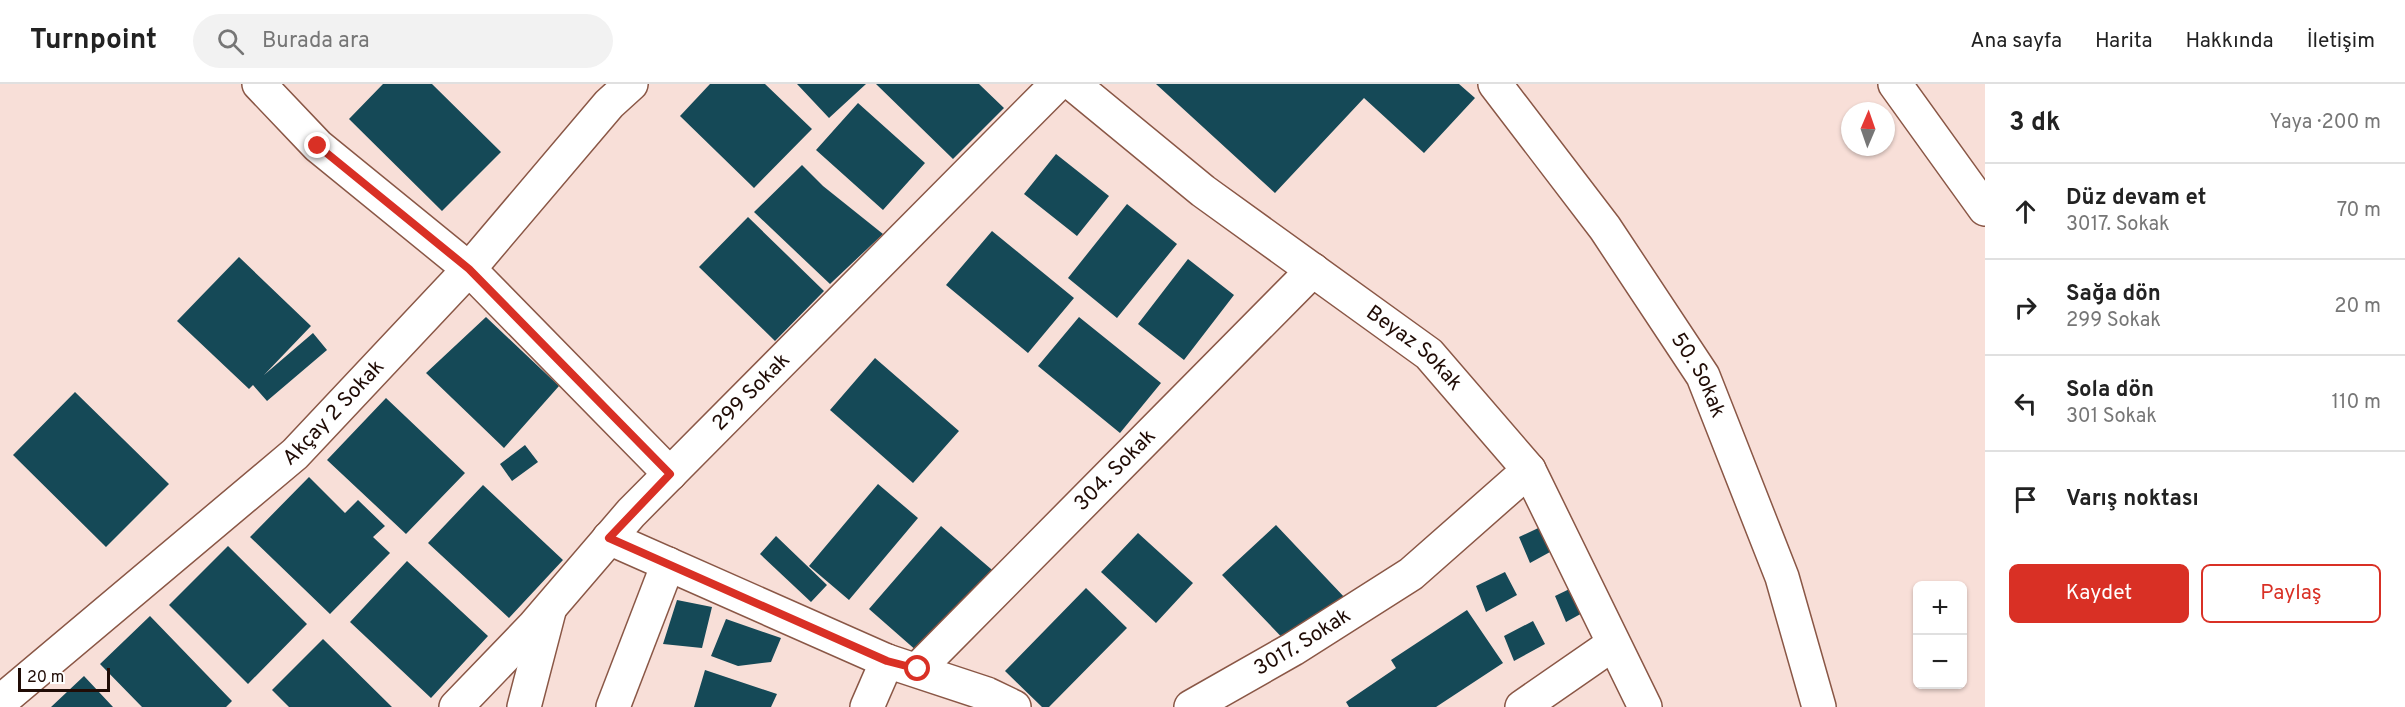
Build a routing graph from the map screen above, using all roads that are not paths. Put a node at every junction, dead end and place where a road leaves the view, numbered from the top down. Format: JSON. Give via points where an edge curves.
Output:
{"nodes":[{"id":1,"x":259,"y":84,"type":"edge"},
{"id":2,"x":631,"y":84,"type":"edge"},
{"id":3,"x":1057,"y":84,"type":"edge"},
{"id":4,"x":1073,"y":84,"type":"edge"},
{"id":5,"x":1495,"y":84,"type":"edge"},
{"id":6,"x":1895,"y":84,"type":"edge"},
{"id":7,"x":1985,"y":208,"type":"edge"},
{"id":8,"x":469,"y":269,"type":"junction"},
{"id":9,"x":1313,"y":270,"type":"junction"},
{"id":10,"x":1529,"y":470,"type":"junction"},
{"id":11,"x":670,"y":474,"type":"junction"},
{"id":12,"x":609,"y":538,"type":"junction"},
{"id":13,"x":668,"y":564,"type":"junction"},
{"id":14,"x":551,"y":606,"type":"junction"},
{"id":15,"x":1613,"y":644,"type":"junction"},
{"id":16,"x":903,"y":665,"type":"junction"},
{"id":17,"x":0,"y":702,"type":"edge"},
{"id":18,"x":456,"y":707,"type":"edge"},
{"id":19,"x":524,"y":707,"type":"edge"},
{"id":20,"x":614,"y":707,"type":"edge"},
{"id":21,"x":867,"y":707,"type":"edge"},
{"id":22,"x":1014,"y":707,"type":"edge"},
{"id":23,"x":1191,"y":707,"type":"edge"},
{"id":24,"x":1522,"y":707,"type":"edge"},
{"id":25,"x":1645,"y":707,"type":"edge"},
{"id":26,"x":1819,"y":707,"type":"edge"}],
"edges":[{"from":1,"to":8,"type":"street","via":[[318,146]]},
{"from":2,"to":8,"type":"street","name":"Akçay 2 Sokak","via":[[609,104]]},
{"from":3,"to":11,"type":"street","name":"299 Sokak"},
{"from":4,"to":9,"type":"street","name":"Beyaz Sokak","via":[[1203,191]]},
{"from":5,"to":26,"type":"street","name":"50. Sokak","via":[[1605,228],[1703,376],[1782,577]]},
{"from":6,"to":7,"type":"street"},
{"from":8,"to":11,"type":"street"},
{"from":8,"to":17,"type":"street","name":"Akçay 2 Sokak","via":[[295,454]]},
{"from":9,"to":10,"type":"street","name":"Beyaz Sokak","via":[[1429,354]]},
{"from":9,"to":16,"type":"street","name":"304. Sokak"},
{"from":10,"to":15,"type":"street","name":"Beyaz Sokak"},
{"from":10,"to":23,"type":"street","name":"3017. Sokak","via":[[1411,574],[1293,649]]},
{"from":11,"to":12,"type":"street","name":"299 Sokak"},
{"from":12,"to":13,"type":"street"},
{"from":12,"to":14,"type":"street","name":"299 Sokak"},
{"from":13,"to":16,"type":"street"},
{"from":13,"to":20,"type":"street"},
{"from":14,"to":18,"type":"street","name":"299 Sokak"},
{"from":14,"to":19,"type":"street"},
{"from":15,"to":24,"type":"street"},
{"from":15,"to":25,"type":"street","name":"Beyaz Sokak"},
{"from":16,"to":21,"type":"street"},
{"from":16,"to":22,"type":"street"}]}
